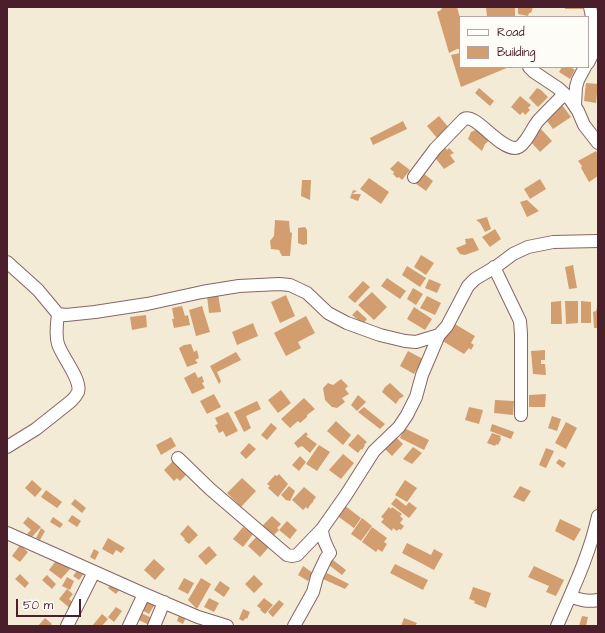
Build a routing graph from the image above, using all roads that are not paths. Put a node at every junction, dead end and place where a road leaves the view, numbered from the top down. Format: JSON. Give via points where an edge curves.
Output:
{"nodes":[{"id":1,"x":590,"y":7,"type":"edge"},
{"id":2,"x":589,"y":59,"type":"edge"},
{"id":3,"x":530,"y":68,"type":"edge"},
{"id":4,"x":584,"y":68,"type":"edge"},
{"id":5,"x":564,"y":94,"type":"junction"},
{"id":6,"x":575,"y":106,"type":"junction"},
{"id":7,"x":598,"y":143,"type":"edge"},
{"id":8,"x":414,"y":177,"type":"dead end"},
{"id":9,"x":598,"y":241,"type":"edge"},
{"id":10,"x":7,"y":262,"type":"edge"},
{"id":11,"x":494,"y":267,"type":"junction"},
{"id":12,"x":58,"y":314,"type":"junction"},
{"id":13,"x":440,"y":335,"type":"junction"},
{"id":14,"x":521,"y":415,"type":"dead end"},
{"id":15,"x":7,"y":447,"type":"edge"},
{"id":16,"x":178,"y":458,"type":"dead end"},
{"id":17,"x":598,"y":516,"type":"edge"},
{"id":18,"x":322,"y":529,"type":"junction"},
{"id":19,"x":7,"y":533,"type":"edge"},
{"id":20,"x":94,"y":572,"type":"junction"},
{"id":21,"x":144,"y":594,"type":"junction"},
{"id":22,"x":570,"y":596,"type":"junction"},
{"id":23,"x":598,"y":600,"type":"edge"},
{"id":24,"x":164,"y":602,"type":"junction"},
{"id":25,"x":67,"y":626,"type":"edge"},
{"id":26,"x":129,"y":626,"type":"edge"},
{"id":27,"x":154,"y":626,"type":"edge"},
{"id":28,"x":224,"y":626,"type":"edge"},
{"id":29,"x":294,"y":626,"type":"edge"},
{"id":30,"x":557,"y":626,"type":"edge"}],
"edges":[{"from":1,"to":2,"type":"street","via":[[595,44]]},
{"from":3,"to":5,"type":"street"},
{"from":4,"to":6,"type":"street","via":[[576,87]]},
{"from":5,"to":6,"type":"street"},
{"from":5,"to":8,"type":"street","via":[[538,121],[522,145],[515,148],[506,146],[467,117],[435,149]]},
{"from":6,"to":7,"type":"street","via":[[584,125]]},
{"from":9,"to":11,"type":"street","via":[[554,242],[528,246]]},
{"from":10,"to":12,"type":"street","via":[[38,290]]},
{"from":11,"to":13,"type":"street","via":[[475,278],[468,286]]},
{"from":11,"to":14,"type":"street","via":[[520,321]]},
{"from":12,"to":13,"type":"street","via":[[89,313],[239,286],[279,284],[290,285],[307,293],[328,313],[380,335],[416,342]]},
{"from":12,"to":15,"type":"street","via":[[58,345],[76,380],[78,392],[70,402]]},
{"from":13,"to":18,"type":"street","via":[[407,415],[374,451]]},
{"from":16,"to":18,"type":"street","via":[[287,555],[297,555]]},
{"from":17,"to":22,"type":"street"},
{"from":18,"to":29,"type":"street","via":[[323,539],[330,553],[317,577],[313,592]]},
{"from":19,"to":20,"type":"street"},
{"from":20,"to":21,"type":"street"},
{"from":20,"to":25,"type":"street"},
{"from":21,"to":24,"type":"street"},
{"from":21,"to":26,"type":"street"},
{"from":22,"to":23,"type":"street","via":[[579,600]]},
{"from":22,"to":30,"type":"street"},
{"from":24,"to":27,"type":"street"},
{"from":24,"to":28,"type":"street"}]}
